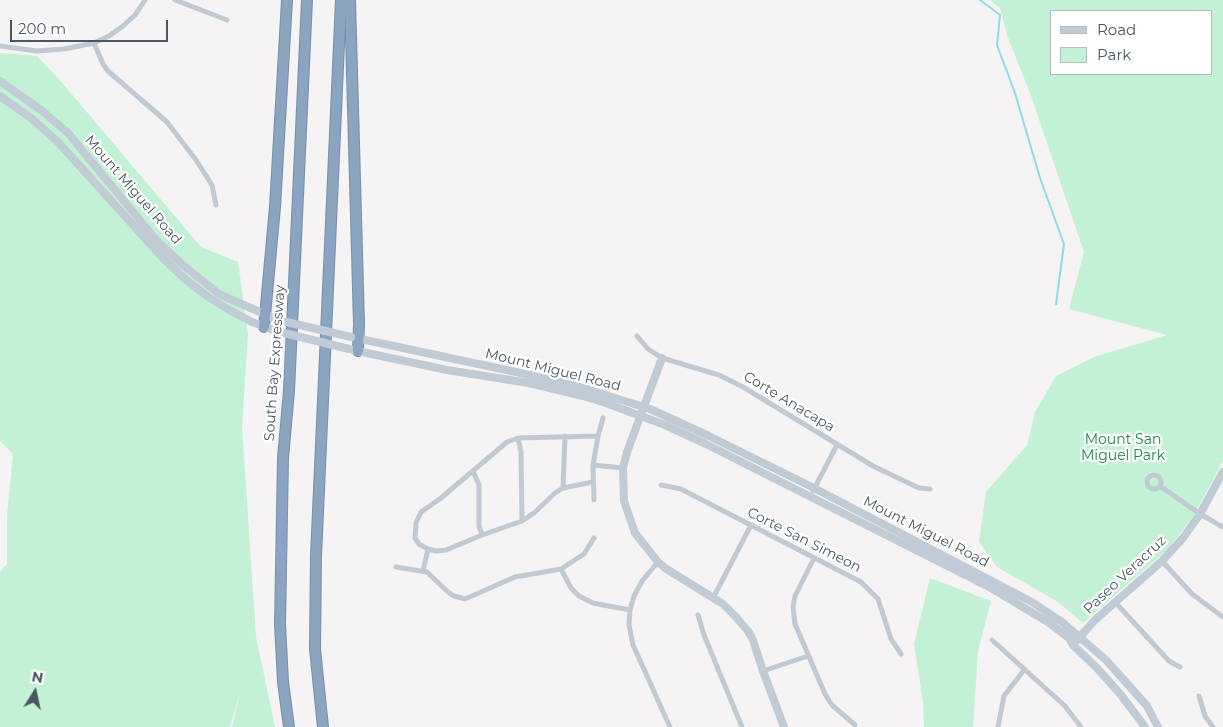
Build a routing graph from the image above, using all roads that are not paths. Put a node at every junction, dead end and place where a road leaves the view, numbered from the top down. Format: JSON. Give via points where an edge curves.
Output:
{"nodes":[{"id":1,"x":144,"y":0,"type":"edge"},
{"id":2,"x":174,"y":0,"type":"edge"},
{"id":3,"x":288,"y":0,"type":"edge"},
{"id":4,"x":307,"y":0,"type":"edge"},
{"id":5,"x":341,"y":0,"type":"edge"},
{"id":6,"x":350,"y":0,"type":"edge"},
{"id":7,"x":227,"y":20,"type":"dead end"},
{"id":8,"x":94,"y":43,"type":"junction"},
{"id":9,"x":0,"y":46,"type":"edge"},
{"id":10,"x":0,"y":81,"type":"edge"},
{"id":11,"x":0,"y":96,"type":"edge"},
{"id":12,"x":216,"y":205,"type":"dead end"},
{"id":13,"x":266,"y":315,"type":"junction"},
{"id":14,"x":264,"y":327,"type":"junction"},
{"id":15,"x":638,"y":336,"type":"dead end"},
{"id":16,"x":355,"y":338,"type":"junction"},
{"id":17,"x":353,"y":350,"type":"junction"},
{"id":18,"x":662,"y":358,"type":"junction"},
{"id":19,"x":643,"y":407,"type":"junction"},
{"id":20,"x":640,"y":415,"type":"junction"},
{"id":21,"x":603,"y":418,"type":"dead end"},
{"id":22,"x":565,"y":436,"type":"junction"},
{"id":23,"x":598,"y":436,"type":"junction"},
{"id":24,"x":518,"y":438,"type":"junction"},
{"id":25,"x":837,"y":445,"type":"junction"},
{"id":26,"x":593,"y":465,"type":"junction"},
{"id":27,"x":623,"y":468,"type":"junction"},
{"id":28,"x":473,"y":471,"type":"junction"},
{"id":29,"x":1223,"y":472,"type":"edge"},
{"id":30,"x":593,"y":482,"type":"junction"},
{"id":31,"x":661,"y":485,"type":"dead end"},
{"id":32,"x":1160,"y":486,"type":"dead end"},
{"id":33,"x":562,"y":488,"type":"junction"},
{"id":34,"x":814,"y":488,"type":"junction"},
{"id":35,"x":930,"y":489,"type":"dead end"},
{"id":36,"x":810,"y":497,"type":"junction"},
{"id":37,"x":594,"y":500,"type":"dead end"},
{"id":38,"x":1200,"y":514,"type":"junction"},
{"id":39,"x":522,"y":522,"type":"junction"},
{"id":40,"x":751,"y":525,"type":"junction"},
{"id":41,"x":1223,"y":527,"type":"edge"},
{"id":42,"x":482,"y":535,"type":"junction"},
{"id":43,"x":594,"y":538,"type":"dead end"},
{"id":44,"x":428,"y":549,"type":"junction"},
{"id":45,"x":814,"y":558,"type":"junction"},
{"id":46,"x":1162,"y":561,"type":"junction"},
{"id":47,"x":658,"y":562,"type":"junction"},
{"id":48,"x":396,"y":567,"type":"dead end"},
{"id":49,"x":560,"y":569,"type":"junction"},
{"id":50,"x":423,"y":571,"type":"junction"},
{"id":51,"x":713,"y":598,"type":"junction"},
{"id":52,"x":1115,"y":602,"type":"junction"},
{"id":53,"x":630,"y":610,"type":"junction"},
{"id":54,"x":698,"y":615,"type":"dead end"},
{"id":55,"x":1223,"y":617,"type":"edge"},
{"id":56,"x":1079,"y":636,"type":"junction"},
{"id":57,"x":992,"y":640,"type":"dead end"},
{"id":58,"x":1074,"y":645,"type":"junction"},
{"id":59,"x":901,"y":654,"type":"dead end"},
{"id":60,"x":808,"y":656,"type":"junction"},
{"id":61,"x":1180,"y":667,"type":"dead end"},
{"id":62,"x":1024,"y":670,"type":"junction"},
{"id":63,"x":762,"y":671,"type":"junction"},
{"id":64,"x":1199,"y":696,"type":"dead end"},
{"id":65,"x":854,"y":725,"type":"dead end"},
{"id":66,"x":669,"y":726,"type":"edge"},
{"id":67,"x":289,"y":727,"type":"edge"},
{"id":68,"x":323,"y":727,"type":"edge"},
{"id":69,"x":742,"y":727,"type":"edge"},
{"id":70,"x":784,"y":727,"type":"edge"},
{"id":71,"x":998,"y":727,"type":"edge"},
{"id":72,"x":1081,"y":727,"type":"edge"},
{"id":73,"x":1145,"y":727,"type":"edge"},
{"id":74,"x":1158,"y":727,"type":"edge"},
{"id":75,"x":1213,"y":727,"type":"edge"}],
"edges":[{"from":1,"to":8,"type":"street","via":[[123,26]]},
{"from":2,"to":7,"type":"street"},
{"from":3,"to":13,"type":"highway"},
{"from":4,"to":67,"type":"highway","name":"South Bay Expressway","via":[[283,458],[280,624]]},
{"from":5,"to":68,"type":"highway","via":[[316,556],[315,649]]},
{"from":6,"to":16,"type":"highway","via":[[354,86]]},
{"from":8,"to":9,"type":"street","via":[[37,51]]},
{"from":8,"to":12,"type":"street","via":[[108,71],[167,122],[196,160],[212,185]]},
{"from":10,"to":13,"type":"street","name":"Mount Miguel Road","via":[[68,133],[151,234],[184,266],[219,294]]},
{"from":11,"to":14,"type":"street","name":"Mount Miguel Road","via":[[58,142],[184,278],[218,303]]},
{"from":13,"to":14,"type":"highway"},
{"from":13,"to":16,"type":"street","name":"Mount Miguel Road","bridge":true},
{"from":14,"to":17,"type":"street","name":"Mount Miguel Road","bridge":true},
{"from":15,"to":18,"type":"street","name":"Corte Anacapa","via":[[648,349]]},
{"from":16,"to":17,"type":"highway"},
{"from":16,"to":19,"type":"street","name":"Mount Miguel Road","via":[[530,375]]},
{"from":17,"to":20,"type":"street","name":"Mount Miguel Road","via":[[529,383]]},
{"from":18,"to":19,"type":"street"},
{"from":18,"to":25,"type":"street","name":"Corte Anacapa","via":[[720,375]]},
{"from":19,"to":20,"type":"street"},
{"from":19,"to":34,"type":"street","name":"Mount Miguel Road"},
{"from":20,"to":27,"type":"street"},
{"from":20,"to":36,"type":"street","name":"Mount Miguel Road","via":[[706,444]]},
{"from":21,"to":23,"type":"street"},
{"from":22,"to":23,"type":"street"},
{"from":22,"to":24,"type":"street"},
{"from":22,"to":33,"type":"street"},
{"from":23,"to":26,"type":"street"},
{"from":24,"to":28,"type":"street","via":[[499,447]]},
{"from":24,"to":39,"type":"street"},
{"from":25,"to":34,"type":"street"},
{"from":25,"to":35,"type":"street","name":"Corte Anacapa","via":[[919,488]]},
{"from":26,"to":27,"type":"street"},
{"from":26,"to":30,"type":"street"},
{"from":27,"to":47,"type":"street","via":[[624,501],[635,532]]},
{"from":28,"to":42,"type":"street","via":[[479,485]]},
{"from":28,"to":44,"type":"street","via":[[418,517],[415,538]]},
{"from":29,"to":38,"type":"street","name":"Paseo Veracruz"},
{"from":30,"to":33,"type":"street"},
{"from":30,"to":37,"type":"street"},
{"from":31,"to":40,"type":"street","name":"Corte San Simeon","via":[[681,489]]},
{"from":32,"to":38,"type":"street"},
{"from":33,"to":39,"type":"street"},
{"from":34,"to":36,"type":"street"},
{"from":34,"to":56,"type":"street","name":"Mount Miguel Road","via":[[1010,589]]},
{"from":36,"to":58,"type":"street","name":"Mount Miguel Road","via":[[1018,603],[1048,622]]},
{"from":38,"to":41,"type":"street"},
{"from":38,"to":46,"type":"street","name":"Paseo Veracruz"},
{"from":39,"to":42,"type":"street"},
{"from":40,"to":45,"type":"street","name":"Corte San Simeon"},
{"from":40,"to":51,"type":"street"},
{"from":42,"to":44,"type":"street","via":[[446,550]]},
{"from":43,"to":49,"type":"street","via":[[584,554]]},
{"from":44,"to":50,"type":"street"},
{"from":45,"to":59,"type":"street","name":"Corte San Simeon","via":[[870,590],[878,599],[892,639]]},
{"from":45,"to":60,"type":"street","via":[[797,590],[793,608],[795,624]]},
{"from":46,"to":52,"type":"street","name":"Paseo Veracruz"},
{"from":46,"to":55,"type":"street","via":[[1192,594]]},
{"from":47,"to":51,"type":"street"},
{"from":47,"to":53,"type":"street","via":[[638,587]]},
{"from":48,"to":50,"type":"street"},
{"from":49,"to":50,"type":"street","via":[[515,577],[466,599],[454,596],[430,573]]},
{"from":49,"to":53,"type":"street","via":[[579,596],[593,603]]},
{"from":51,"to":63,"type":"street","via":[[730,610],[748,631]]},
{"from":52,"to":56,"type":"street","name":"Paseo Veracruz"},
{"from":52,"to":61,"type":"street","via":[[1170,661]]},
{"from":53,"to":66,"type":"street","via":[[633,646]]},
{"from":54,"to":69,"type":"street"},
{"from":56,"to":58,"type":"street","name":"Paseo Veracruz"},
{"from":56,"to":74,"type":"street","name":"Mount Miguel Road","via":[[1106,660],[1147,706]]},
{"from":57,"to":62,"type":"street"},
{"from":58,"to":73,"type":"street","name":"Mount Miguel Road","via":[[1121,695]]},
{"from":60,"to":63,"type":"street"},
{"from":60,"to":65,"type":"street","via":[[832,705]]},
{"from":62,"to":71,"type":"street","via":[[1004,696]]},
{"from":62,"to":72,"type":"street","via":[[1065,706]]},
{"from":63,"to":70,"type":"street"},
{"from":64,"to":75,"type":"street","via":[[1205,716]]}]}
